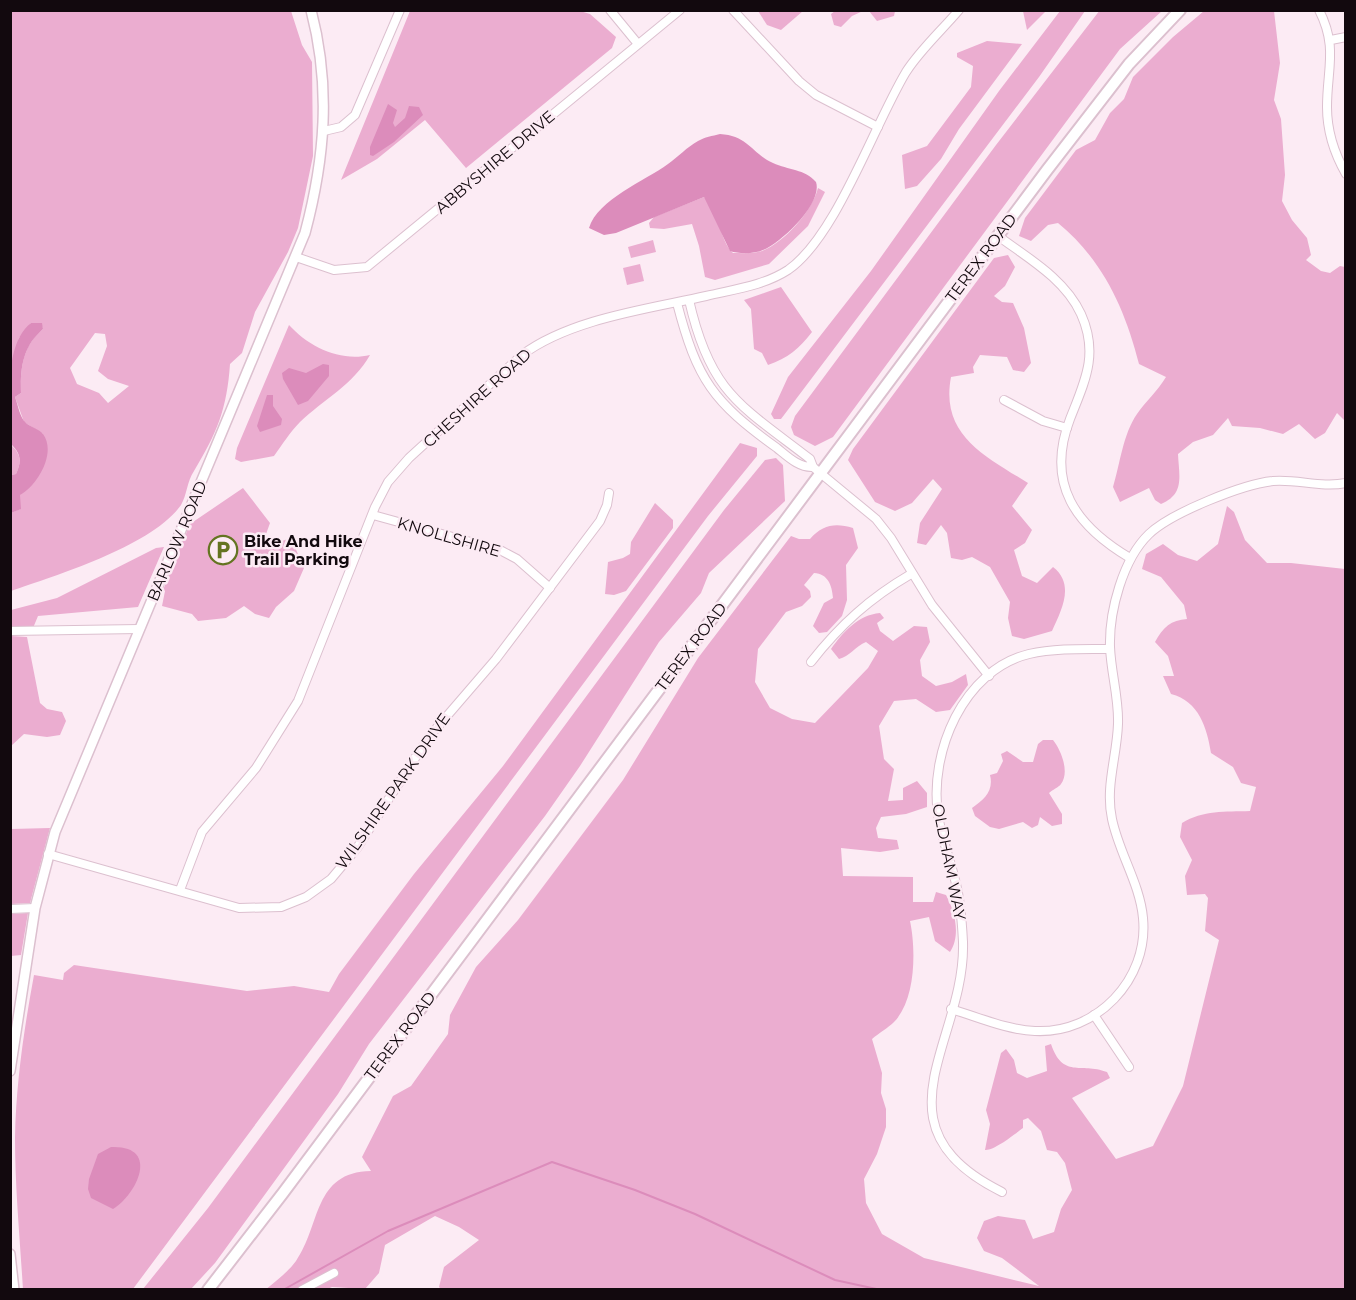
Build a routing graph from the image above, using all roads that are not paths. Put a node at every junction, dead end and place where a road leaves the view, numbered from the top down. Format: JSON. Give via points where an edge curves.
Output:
{"nodes":[{"id":1,"x":311,"y":10,"type":"edge"},
{"id":2,"x":400,"y":10,"type":"edge"},
{"id":3,"x":610,"y":10,"type":"edge"},
{"id":4,"x":680,"y":10,"type":"edge"},
{"id":5,"x":733,"y":10,"type":"edge"},
{"id":6,"x":959,"y":10,"type":"edge"},
{"id":7,"x":1180,"y":10,"type":"edge"},
{"id":8,"x":1319,"y":10,"type":"edge"},
{"id":9,"x":1346,"y":37,"type":"edge"},
{"id":10,"x":1330,"y":40,"type":"junction"},
{"id":11,"x":638,"y":44,"type":"junction"},
{"id":12,"x":878,"y":127,"type":"junction"},
{"id":13,"x":324,"y":131,"type":"junction"},
{"id":14,"x":1346,"y":174,"type":"edge"},
{"id":15,"x":998,"y":236,"type":"junction"},
{"id":16,"x":296,"y":257,"type":"junction"},
{"id":17,"x":689,"y":300,"type":"junction"},
{"id":18,"x":677,"y":303,"type":"junction"},
{"id":19,"x":716,"y":378,"type":"junction"},
{"id":20,"x":707,"y":383,"type":"junction"},
{"id":21,"x":1004,"y":400,"type":"dead end"},
{"id":22,"x":749,"y":414,"type":"junction"},
{"id":23,"x":742,"y":423,"type":"junction"},
{"id":24,"x":1067,"y":428,"type":"junction"},
{"id":25,"x":817,"y":471,"type":"junction"},
{"id":26,"x":1346,"y":483,"type":"edge"},
{"id":27,"x":609,"y":492,"type":"dead end"},
{"id":28,"x":373,"y":515,"type":"junction"},
{"id":29,"x":1130,"y":558,"type":"junction"},
{"id":30,"x":911,"y":574,"type":"junction"},
{"id":31,"x":550,"y":588,"type":"junction"},
{"id":32,"x":139,"y":629,"type":"junction"},
{"id":33,"x":10,"y":631,"type":"edge"},
{"id":34,"x":1110,"y":648,"type":"junction"},
{"id":35,"x":811,"y":662,"type":"dead end"},
{"id":36,"x":988,"y":676,"type":"junction"},
{"id":37,"x":48,"y":854,"type":"junction"},
{"id":38,"x":180,"y":890,"type":"junction"},
{"id":39,"x":35,"y":908,"type":"junction"},
{"id":40,"x":10,"y":909,"type":"edge"},
{"id":41,"x":951,"y":1009,"type":"junction"},
{"id":42,"x":1094,"y":1016,"type":"junction"},
{"id":43,"x":1129,"y":1067,"type":"dead end"},
{"id":44,"x":10,"y":1071,"type":"edge"},
{"id":45,"x":1002,"y":1192,"type":"dead end"},
{"id":46,"x":10,"y":1254,"type":"edge"},
{"id":47,"x":334,"y":1274,"type":"dead end"},
{"id":48,"x":14,"y":1290,"type":"edge"},
{"id":49,"x":208,"y":1290,"type":"edge"},
{"id":50,"x":302,"y":1290,"type":"edge"}],
"edges":[{"from":1,"to":13,"type":"street","name":"BARLOW ROAD","via":[[323,73]]},
{"from":2,"to":13,"type":"street","via":[[355,115],[341,127]]},
{"from":3,"to":11,"type":"street"},
{"from":4,"to":11,"type":"street","name":"ABBYSHIRE DRIVE"},
{"from":5,"to":12,"type":"street","via":[[816,95]]},
{"from":6,"to":12,"type":"street","name":"CHESHIRE ROAD","via":[[907,71]]},
{"from":7,"to":15,"type":"main road","name":"TEREX ROAD","via":[[1123,72]]},
{"from":8,"to":10,"type":"street"},
{"from":9,"to":10,"type":"street"},
{"from":10,"to":14,"type":"street","via":[[1329,125]]},
{"from":11,"to":16,"type":"street","name":"ABBYSHIRE DRIVE","via":[[367,267],[334,270]]},
{"from":12,"to":17,"type":"street","name":"CHESHIRE ROAD","via":[[808,252],[777,277],[747,288]]},
{"from":13,"to":16,"type":"street","name":"BARLOW ROAD","via":[[317,187]]},
{"from":15,"to":24,"type":"street","via":[[1066,290],[1085,325],[1089,369]]},
{"from":15,"to":25,"type":"main road","name":"TEREX ROAD"},
{"from":16,"to":32,"type":"street","name":"BARLOW ROAD"},
{"from":17,"to":18,"type":"street","name":"CHESHIRE ROAD"},
{"from":17,"to":19,"type":"street","via":[[696,330]]},
{"from":18,"to":20,"type":"street","via":[[688,343]]},
{"from":18,"to":28,"type":"street","name":"CHESHIRE ROAD","via":[[570,329],[537,344],[395,473]]},
{"from":19,"to":20,"type":"street"},
{"from":19,"to":22,"type":"street"},
{"from":20,"to":23,"type":"street"},
{"from":21,"to":24,"type":"street","via":[[1043,421]]},
{"from":22,"to":23,"type":"street"},
{"from":22,"to":25,"type":"street","via":[[810,459]]},
{"from":23,"to":25,"type":"street","via":[[805,468]]},
{"from":24,"to":29,"type":"street","via":[[1062,465],[1071,505],[1094,534]]},
{"from":25,"to":30,"type":"street","via":[[876,519]]},
{"from":25,"to":49,"type":"main road","name":"TEREX ROAD"},
{"from":26,"to":29,"type":"street","via":[[1273,481],[1245,487],[1164,522],[1150,532]]},
{"from":27,"to":31,"type":"street","name":"WILSHIRE PARK DRIVE","via":[[600,521]]},
{"from":28,"to":31,"type":"street","name":"KNOLLSHIRE","via":[[500,550],[517,559]]},
{"from":28,"to":38,"type":"street","name":"CHESHIRE ROAD","via":[[291,713],[256,768],[202,831]]},
{"from":29,"to":34,"type":"street","via":[[1114,610]]},
{"from":30,"to":35,"type":"street","via":[[852,615]]},
{"from":30,"to":36,"type":"street"},
{"from":31,"to":38,"type":"street","name":"WILSHIRE PARK DRIVE","via":[[428,738],[373,827],[325,884],[301,900],[265,909],[239,908]]},
{"from":32,"to":33,"type":"street"},
{"from":32,"to":37,"type":"street","name":"BARLOW ROAD"},
{"from":34,"to":36,"type":"street","name":"OLDHAM WAY","via":[[1027,654]]},
{"from":34,"to":42,"type":"street","via":[[1118,724],[1110,783],[1112,817],[1138,896],[1143,938],[1137,965],[1126,985]]},
{"from":36,"to":41,"type":"street","name":"OLDHAM WAY","via":[[953,722],[942,750],[937,783],[938,814],[962,913],[962,962]]},
{"from":37,"to":38,"type":"street","name":"WILSHIRE PARK DRIVE"},
{"from":37,"to":39,"type":"street","name":"BARLOW ROAD"},
{"from":39,"to":40,"type":"street"},
{"from":39,"to":44,"type":"street","name":"BARLOW ROAD"},
{"from":41,"to":42,"type":"street","via":[[1033,1031],[1064,1028]]},
{"from":41,"to":45,"type":"street","name":"OLDHAM WAY","via":[[933,1073],[934,1120],[953,1159],[974,1177]]},
{"from":42,"to":43,"type":"street"},
{"from":46,"to":48,"type":"street"},
{"from":47,"to":50,"type":"street"}]}
